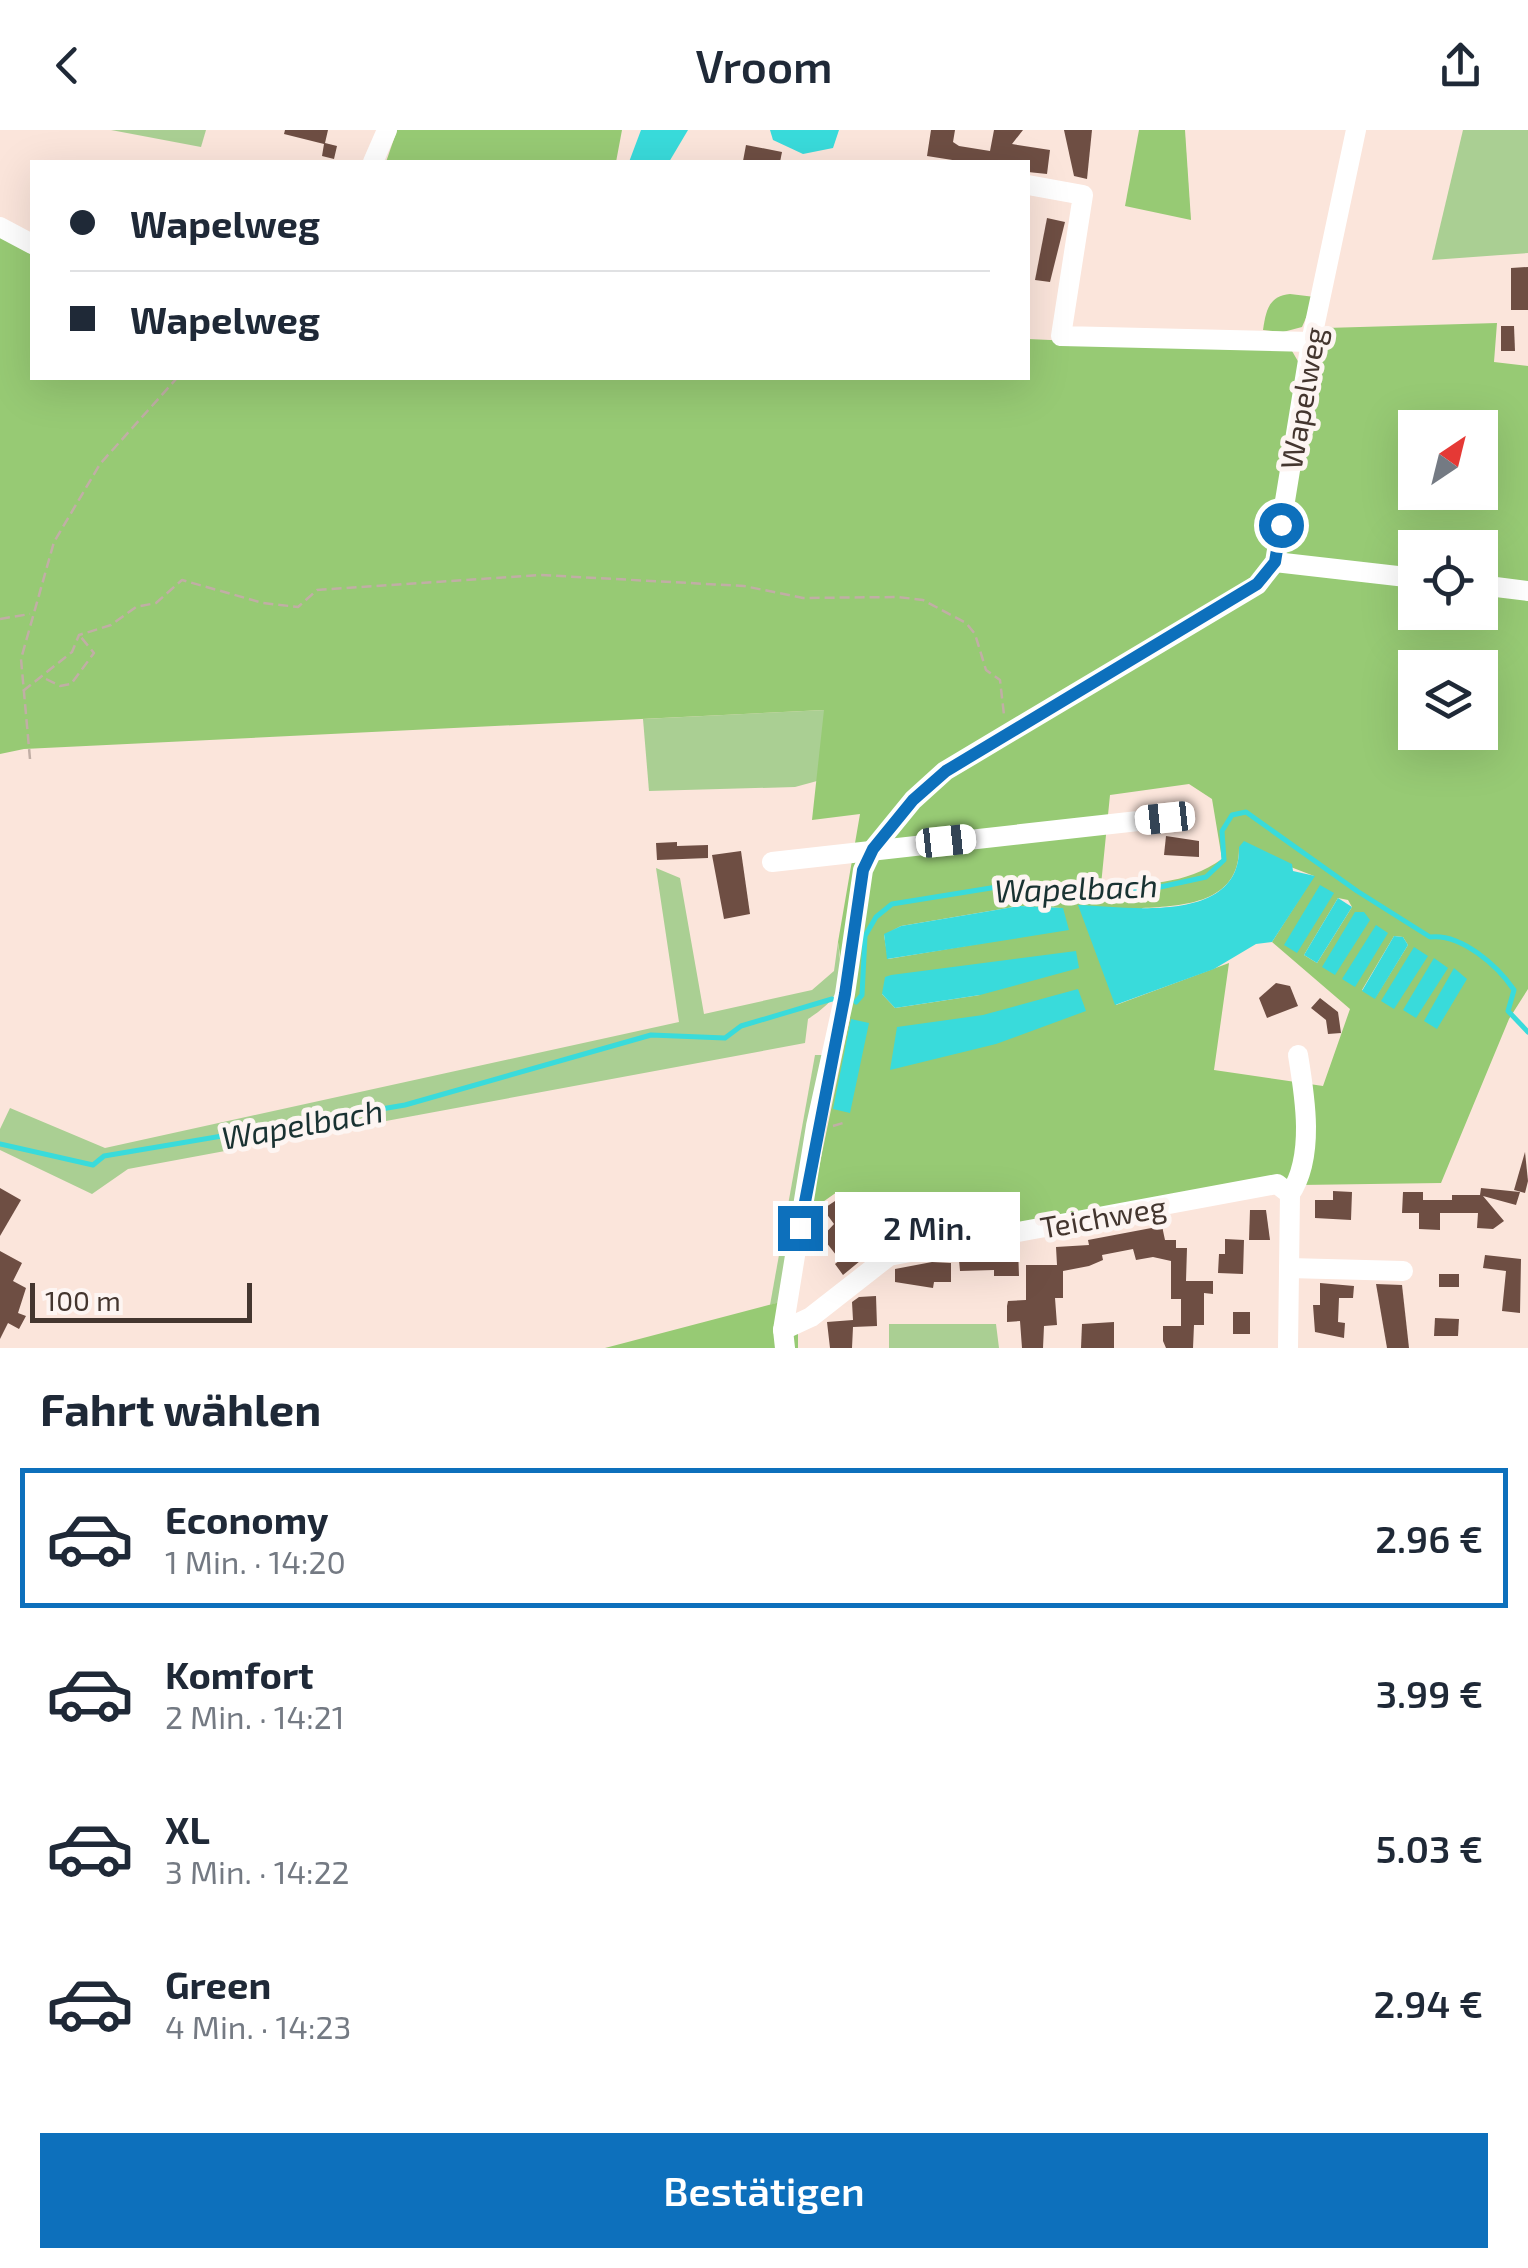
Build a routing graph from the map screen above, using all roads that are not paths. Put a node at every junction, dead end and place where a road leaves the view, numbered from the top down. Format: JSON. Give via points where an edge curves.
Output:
{"nodes":[{"id":1,"x":387,"y":130,"type":"edge"},
{"id":2,"x":1356,"y":130,"type":"edge"},
{"id":3,"x":374,"y":160,"type":"edge"},
{"id":4,"x":1030,"y":184,"type":"edge"},
{"id":5,"x":0,"y":227,"type":"edge"},
{"id":6,"x":30,"y":243,"type":"edge"},
{"id":7,"x":1311,"y":342,"type":"junction"},
{"id":8,"x":1275,"y":562,"type":"junction"},
{"id":9,"x":1398,"y":576,"type":"edge"},
{"id":10,"x":1498,"y":588,"type":"edge"},
{"id":11,"x":1528,"y":591,"type":"edge"},
{"id":12,"x":1165,"y":818,"type":"dead end"},
{"id":13,"x":873,"y":849,"type":"junction"},
{"id":14,"x":772,"y":862,"type":"dead end"},
{"id":15,"x":1298,"y":1055,"type":"dead end"},
{"id":16,"x":1290,"y":1194,"type":"junction"},
{"id":17,"x":1288,"y":1268,"type":"junction"},
{"id":18,"x":1403,"y":1271,"type":"dead end"},
{"id":19,"x":784,"y":1339,"type":"edge"},
{"id":20,"x":1288,"y":1348,"type":"edge"}],
"edges":[{"from":1,"to":3,"type":"street"},
{"from":2,"to":7,"type":"street","name":"Wapelweg"},
{"from":4,"to":7,"type":"street","via":[[1083,195],[1061,336]]},
{"from":5,"to":6,"type":"street"},
{"from":7,"to":8,"type":"street","name":"Wapelweg"},
{"from":8,"to":9,"type":"street"},
{"from":8,"to":13,"type":"street","via":[[1257,584],[946,771]]},
{"from":10,"to":11,"type":"street"},
{"from":12,"to":13,"type":"street"},
{"from":13,"to":14,"type":"street"},
{"from":13,"to":19,"type":"street","via":[[863,870],[816,1126]]},
{"from":15,"to":16,"type":"street","via":[[1306,1102],[1299,1180]]},
{"from":16,"to":17,"type":"street"},
{"from":16,"to":19,"type":"street","name":"Teichweg","via":[[1277,1184],[889,1256]]},
{"from":17,"to":18,"type":"street"},
{"from":17,"to":20,"type":"street"}]}
